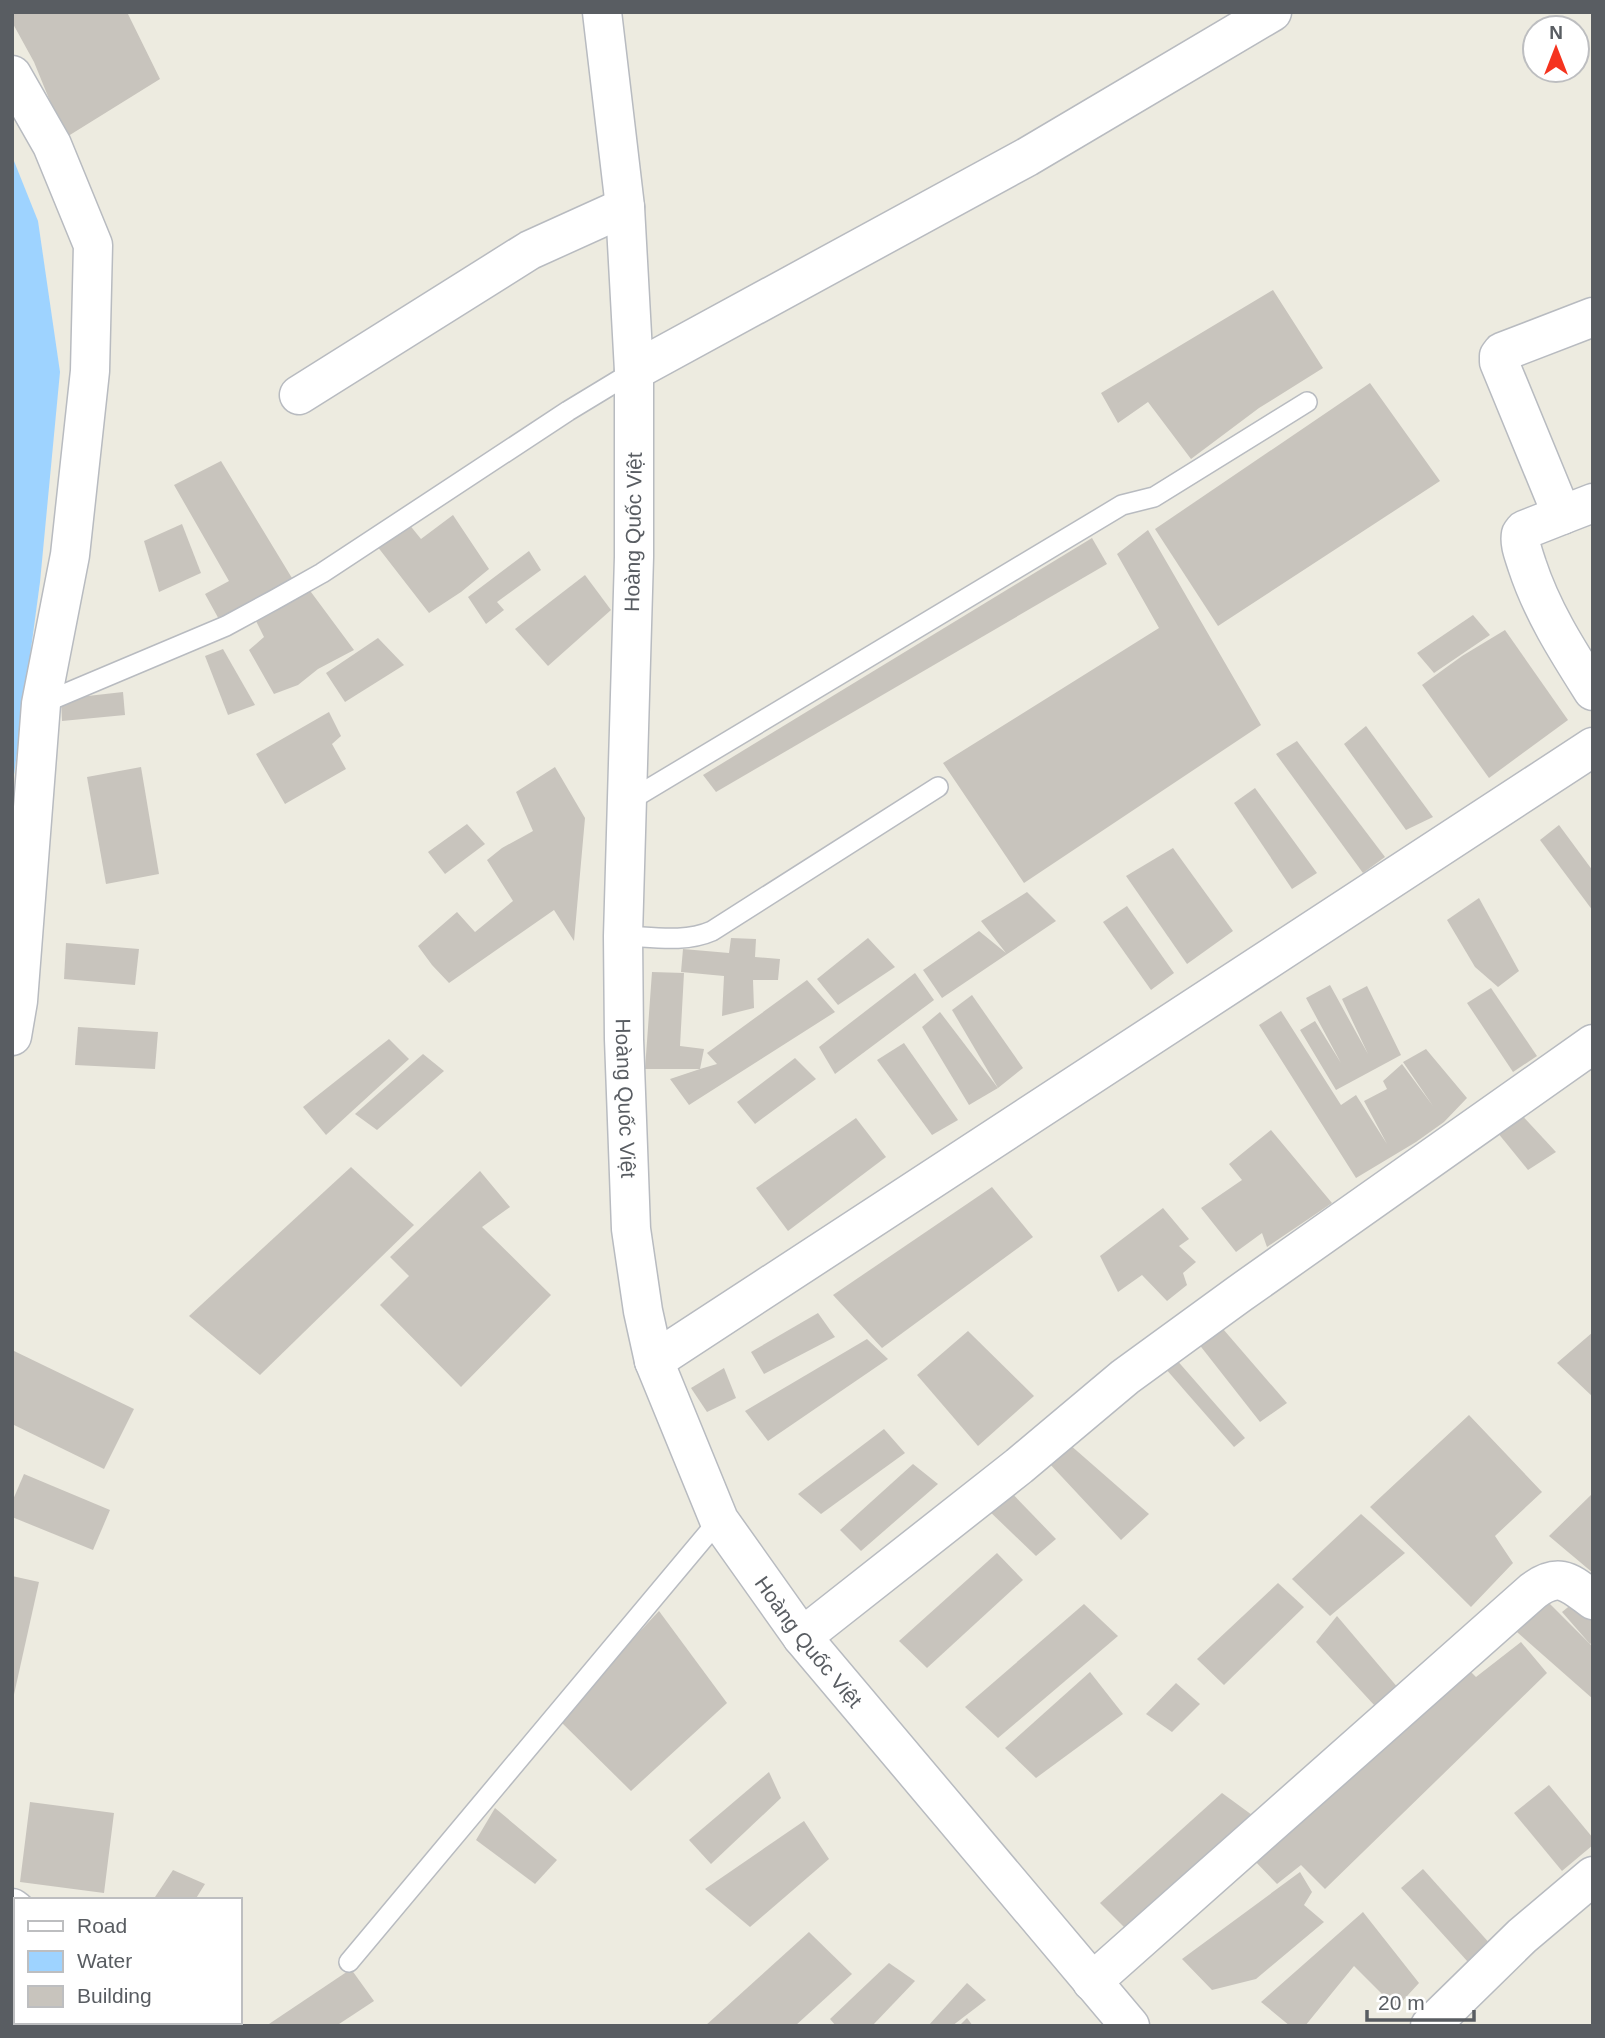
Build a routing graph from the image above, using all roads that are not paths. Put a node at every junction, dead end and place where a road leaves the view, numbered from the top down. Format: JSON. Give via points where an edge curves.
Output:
{"nodes":[{"id":1,"x":602,"y":12,"type":"edge"},
{"id":2,"x":1272,"y":12,"type":"edge"},
{"id":3,"x":12,"y":75,"type":"edge"},
{"id":4,"x":625,"y":207,"type":"junction"},
{"id":5,"x":1593,"y":317,"type":"edge"},
{"id":6,"x":634,"y":370,"type":"junction"},
{"id":7,"x":299,"y":395,"type":"dead end"},
{"id":8,"x":1307,"y":402,"type":"dead end"},
{"id":9,"x":1578,"y":510,"type":"edge"},
{"id":10,"x":1593,"y":691,"type":"edge"},
{"id":11,"x":41,"y":704,"type":"junction"},
{"id":12,"x":1593,"y":747,"type":"edge"},
{"id":13,"x":938,"y":787,"type":"dead end"},
{"id":14,"x":627,"y":803,"type":"junction"},
{"id":15,"x":623,"y":936,"type":"junction"},
{"id":16,"x":12,"y":1036,"type":"edge"},
{"id":17,"x":1593,"y":1044,"type":"edge"},
{"id":18,"x":654,"y":1361,"type":"junction"},
{"id":19,"x":719,"y":1520,"type":"junction"},
{"id":20,"x":1593,"y":1600,"type":"edge"},
{"id":21,"x":802,"y":1637,"type":"junction"},
{"id":22,"x":1593,"y":1875,"type":"edge"},
{"id":23,"x":349,"y":1962,"type":"dead end"},
{"id":24,"x":1092,"y":1982,"type":"junction"},
{"id":25,"x":1130,"y":2026,"type":"edge"},
{"id":26,"x":1430,"y":2026,"type":"edge"}],
"edges":[{"from":1,"to":4,"type":"street","name":"Hoàng Quốc Việt"},
{"from":2,"to":6,"type":"street","via":[[1027,157]]},
{"from":3,"to":11,"type":"street","via":[[52,145],[93,245],[90,371],[70,555]]},
{"from":4,"to":6,"type":"street","name":"Hoàng Quốc Việt"},
{"from":4,"to":7,"type":"street","via":[[530,250]]},
{"from":5,"to":9,"type":"street","via":[[1499,356]]},
{"from":6,"to":11,"type":"lane","via":[[322,573],[226,626]]},
{"from":6,"to":14,"type":"street","name":"Hoàng Quốc Việt"},
{"from":8,"to":14,"type":"lane","via":[[1154,497],[1122,505]]},
{"from":9,"to":10,"type":"street","via":[[1524,530],[1520,543],[1535,590]]},
{"from":11,"to":16,"type":"street"},
{"from":12,"to":18,"type":"street"},
{"from":13,"to":15,"type":"lane","via":[[712,931],[682,938]]},
{"from":14,"to":15,"type":"street","name":"Hoàng Quốc Việt"},
{"from":15,"to":18,"type":"street","name":"Hoàng Quốc Việt","via":[[631,1229]]},
{"from":17,"to":21,"type":"street","via":[[1125,1377]]},
{"from":18,"to":19,"type":"street","name":"Hoàng Quốc Việt"},
{"from":19,"to":21,"type":"street","name":"Hoàng Quốc Việt"},
{"from":19,"to":23,"type":"lane"},
{"from":20,"to":24,"type":"street","via":[[1571,1584],[1558,1580],[1542,1584]]},
{"from":21,"to":24,"type":"street","name":"Hoàng Quốc Việt"},
{"from":22,"to":26,"type":"street","via":[[1522,1936]]},
{"from":24,"to":25,"type":"street","name":"Hoàng Quốc Việt"}]}
